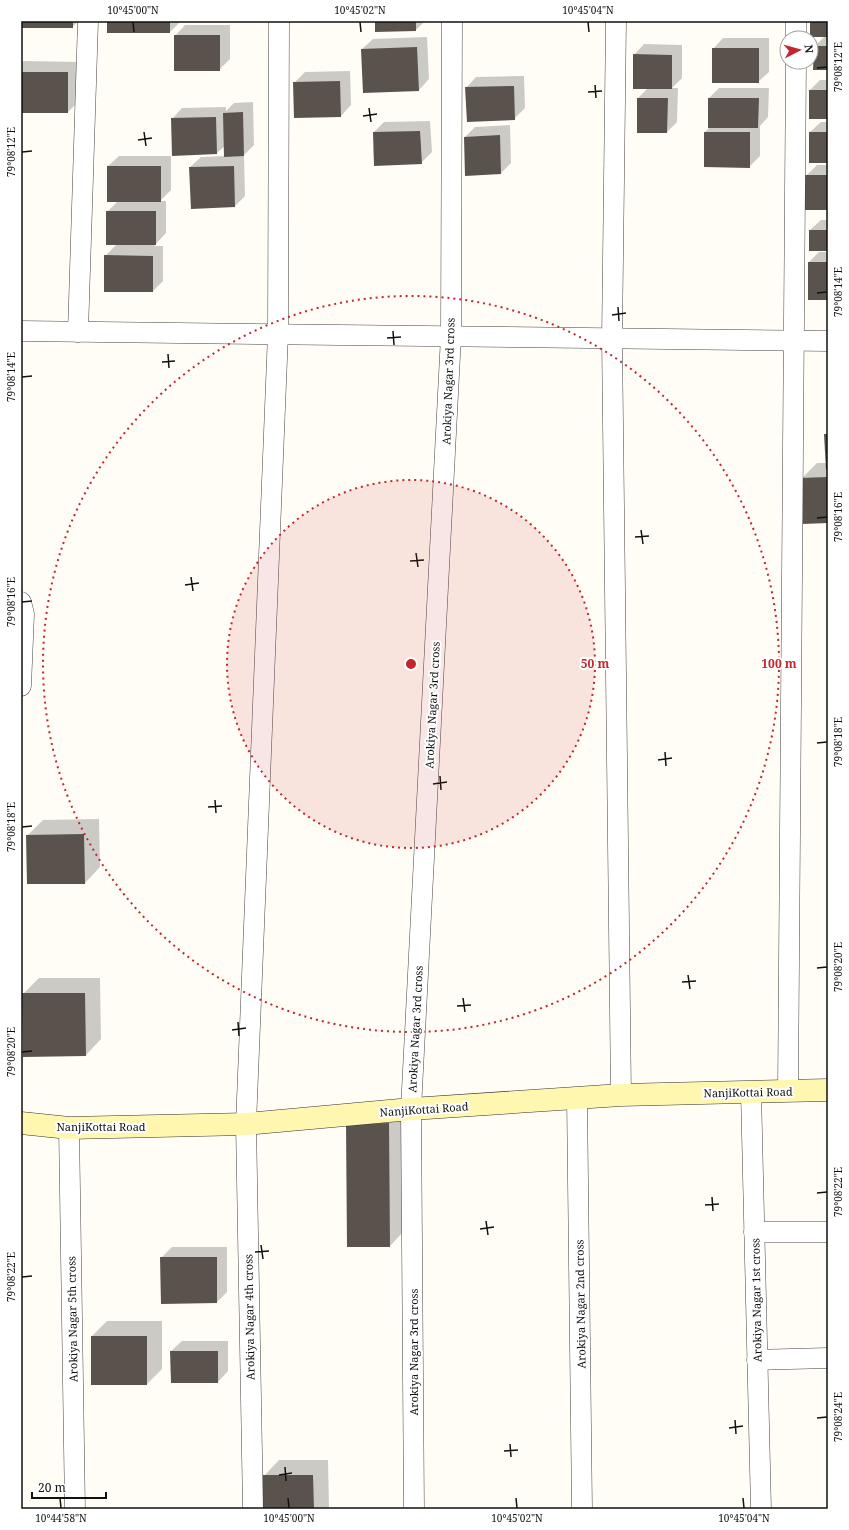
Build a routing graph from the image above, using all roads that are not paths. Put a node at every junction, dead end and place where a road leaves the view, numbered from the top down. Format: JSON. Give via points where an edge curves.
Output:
{"nodes":[{"id":1,"x":88,"y":21,"type":"edge"},
{"id":2,"x":279,"y":21,"type":"edge"},
{"id":3,"x":452,"y":21,"type":"edge"},
{"id":4,"x":616,"y":21,"type":"edge"},
{"id":5,"x":796,"y":70,"type":"edge"},
{"id":6,"x":21,"y":331,"type":"edge"},
{"id":7,"x":78,"y":332,"type":"junction"},
{"id":8,"x":278,"y":334,"type":"junction"},
{"id":9,"x":451,"y":336,"type":"junction"},
{"id":10,"x":612,"y":338,"type":"junction"},
{"id":11,"x":794,"y":341,"type":"junction"},
{"id":12,"x":828,"y":341,"type":"edge"},
{"id":13,"x":21,"y":602,"type":"edge"},
{"id":14,"x":21,"y":686,"type":"edge"},
{"id":15,"x":828,"y":1090,"type":"edge"},
{"id":16,"x":788,"y":1091,"type":"junction"},
{"id":17,"x":751,"y":1092,"type":"junction"},
{"id":18,"x":621,"y":1095,"type":"junction"},
{"id":19,"x":577,"y":1098,"type":"junction"},
{"id":20,"x":411,"y":1109,"type":"junction"},
{"id":21,"x":21,"y":1123,"type":"edge"},
{"id":22,"x":246,"y":1124,"type":"junction"},
{"id":23,"x":69,"y":1128,"type":"junction"},
{"id":24,"x":754,"y":1232,"type":"junction"},
{"id":25,"x":828,"y":1232,"type":"edge"},
{"id":26,"x":828,"y":1358,"type":"edge"},
{"id":27,"x":757,"y":1360,"type":"junction"},
{"id":28,"x":75,"y":1509,"type":"edge"},
{"id":29,"x":253,"y":1509,"type":"edge"},
{"id":30,"x":414,"y":1509,"type":"edge"},
{"id":31,"x":582,"y":1509,"type":"edge"},
{"id":32,"x":761,"y":1509,"type":"edge"}],
"edges":[{"from":1,"to":7,"type":"street"},
{"from":2,"to":8,"type":"street","name":"Arokiya Nagar 4th cross"},
{"from":3,"to":9,"type":"street","name":"Arokiya Nagar 3rd cross"},
{"from":4,"to":10,"type":"street"},
{"from":5,"to":11,"type":"street"},
{"from":6,"to":7,"type":"street"},
{"from":7,"to":8,"type":"street"},
{"from":8,"to":9,"type":"street"},
{"from":8,"to":22,"type":"street","name":"Arokiya Nagar 4th cross"},
{"from":9,"to":10,"type":"street"},
{"from":9,"to":20,"type":"street","name":"Arokiya Nagar 3rd cross"},
{"from":10,"to":11,"type":"street"},
{"from":10,"to":18,"type":"street"},
{"from":11,"to":12,"type":"street"},
{"from":11,"to":16,"type":"street"},
{"from":13,"to":14,"type":"street","via":[[24,614]]},
{"from":15,"to":16,"type":"main road","name":"NanjiKottai Road"},
{"from":16,"to":17,"type":"main road","name":"NanjiKottai Road"},
{"from":17,"to":18,"type":"main road","name":"NanjiKottai Road"},
{"from":17,"to":24,"type":"street","name":"Arokiya Nagar 1st cross"},
{"from":18,"to":19,"type":"main road","name":"NanjiKottai Road"},
{"from":19,"to":20,"type":"main road","name":"NanjiKottai Road"},
{"from":19,"to":31,"type":"street","name":"Arokiya Nagar 2nd cross"},
{"from":20,"to":22,"type":"main road","name":"NanjiKottai Road"},
{"from":20,"to":30,"type":"street","name":"Arokiya Nagar 3rd cross"},
{"from":21,"to":23,"type":"main road","name":"NanjiKottai Road"},
{"from":22,"to":23,"type":"main road","name":"NanjiKottai Road"},
{"from":22,"to":29,"type":"street","name":"Arokiya Nagar 4th cross"},
{"from":23,"to":28,"type":"street","name":"Arokiya Nagar 5th cross"},
{"from":24,"to":25,"type":"street"},
{"from":24,"to":27,"type":"street","name":"Arokiya Nagar 1st cross"},
{"from":26,"to":27,"type":"street"},
{"from":27,"to":32,"type":"street","name":"Arokiya Nagar 1st cross"}]}
